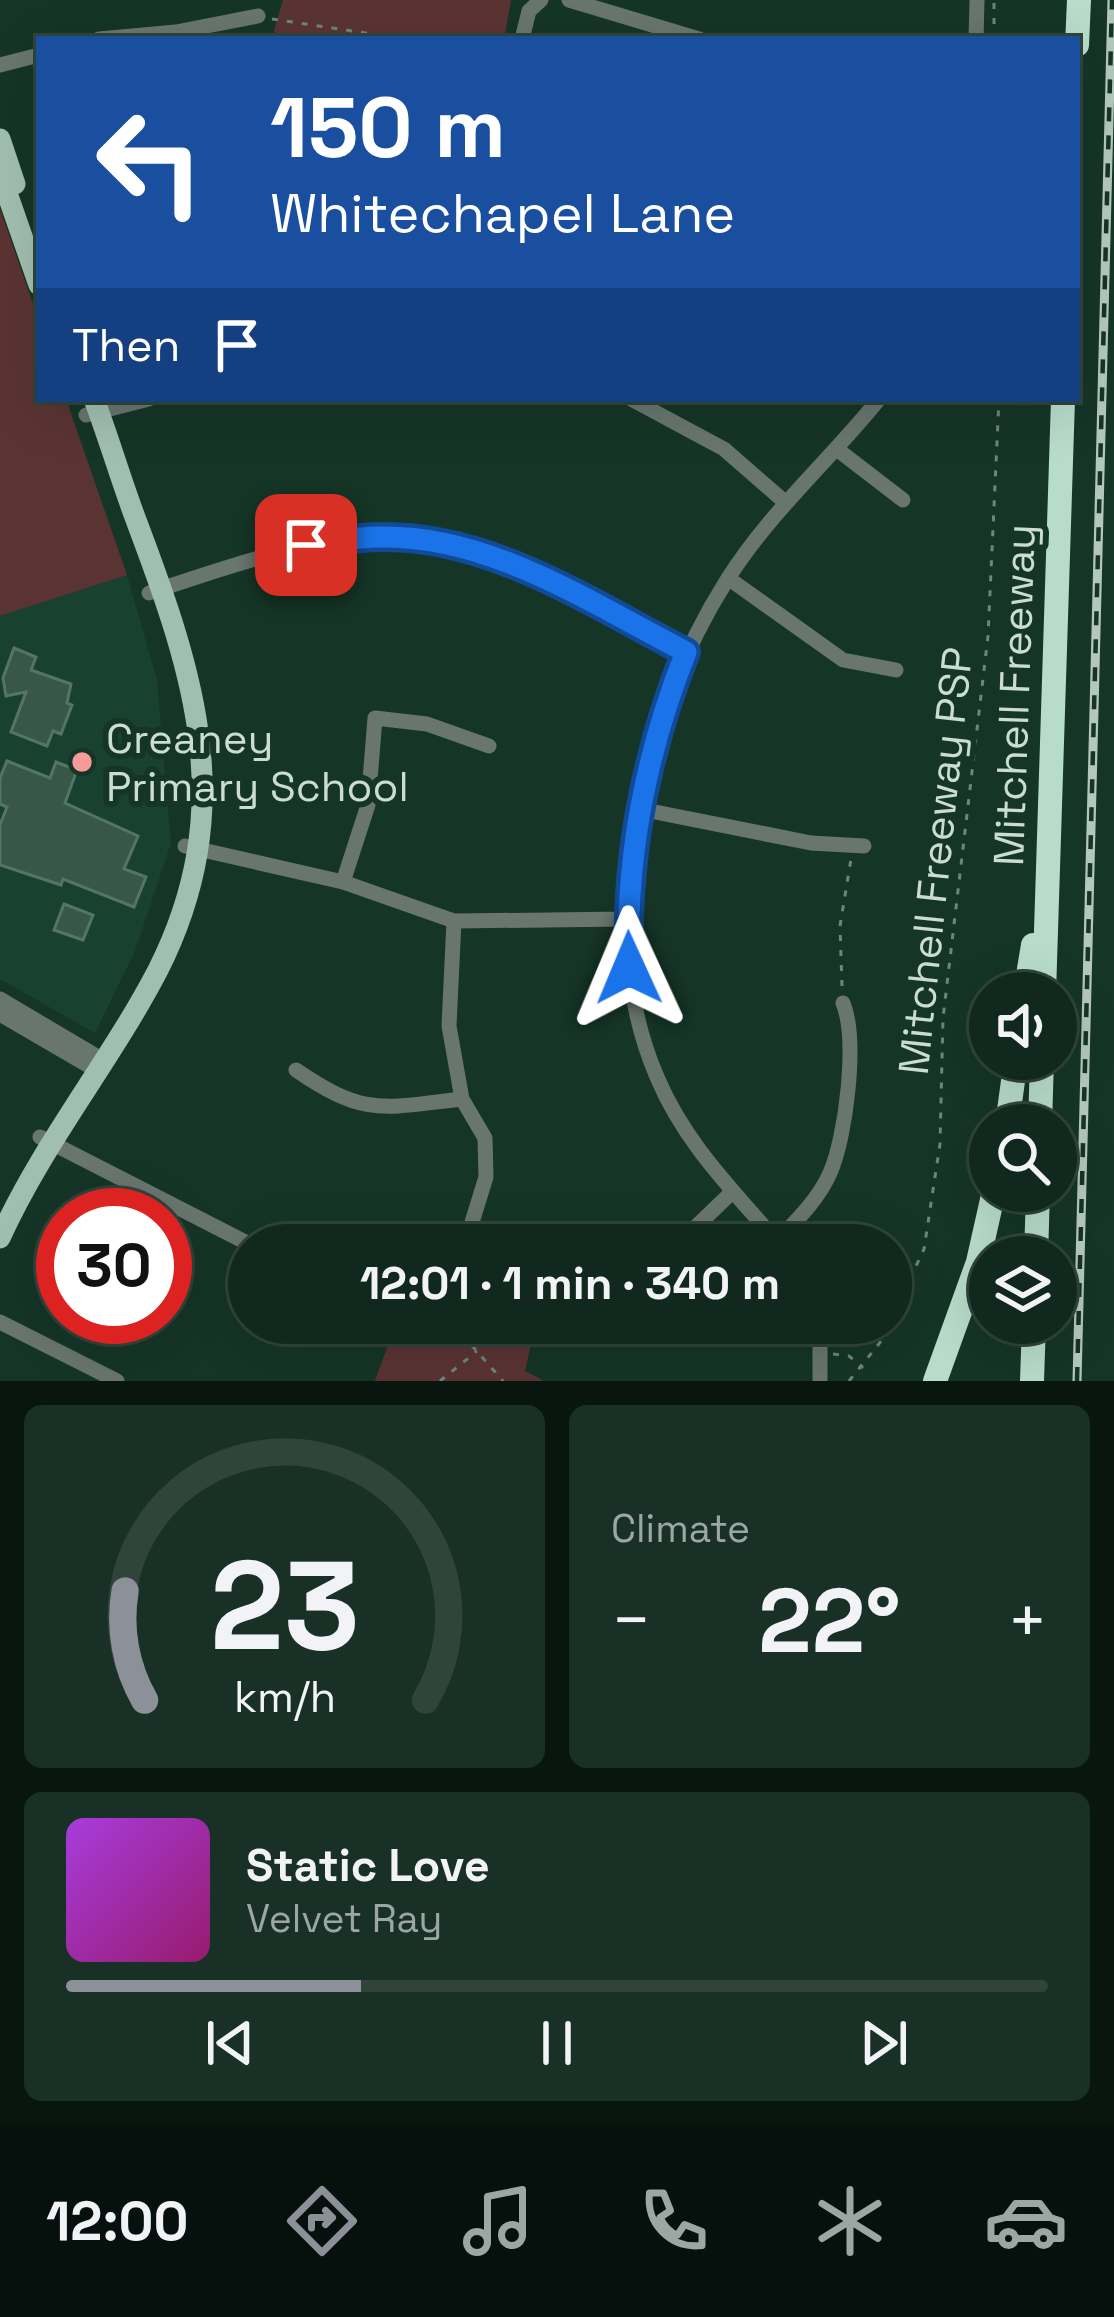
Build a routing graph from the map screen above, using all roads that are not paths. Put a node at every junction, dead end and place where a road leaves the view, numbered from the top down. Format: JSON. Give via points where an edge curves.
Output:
{"nodes":[{"id":1,"x":542,"y":0,"type":"edge"},
{"id":2,"x":568,"y":0,"type":"edge"},
{"id":3,"x":977,"y":0,"type":"edge"},
{"id":4,"x":1079,"y":0,"type":"edge"},
{"id":5,"x":258,"y":16,"type":"road end"},
{"id":6,"x":132,"y":36,"type":"edge"},
{"id":7,"x":523,"y":36,"type":"edge"},
{"id":8,"x":689,"y":36,"type":"edge"},
{"id":9,"x":976,"y":36,"type":"edge"},
{"id":10,"x":1077,"y":36,"type":"edge"},
{"id":11,"x":36,"y":56,"type":"edge"},
{"id":12,"x":0,"y":65,"type":"edge"},
{"id":13,"x":0,"y":140,"type":"edge"},
{"id":14,"x":0,"y":173,"type":"edge"},
{"id":15,"x":35,"y":249,"type":"edge"},
{"id":16,"x":124,"y":402,"type":"edge"},
{"id":17,"x":637,"y":402,"type":"edge"},
{"id":18,"x":877,"y":402,"type":"edge"},
{"id":19,"x":1063,"y":402,"type":"edge"},
{"id":20,"x":90,"y":406,"type":"edge"},
{"id":21,"x":838,"y":450,"type":"junction"},
{"id":22,"x":903,"y":500,"type":"dead end"},
{"id":23,"x":786,"y":503,"type":"junction"},
{"id":24,"x":728,"y":578,"type":"junction"},
{"id":25,"x":156,"y":591,"type":"junction"},
{"id":26,"x":686,"y":652,"type":"junction"},
{"id":27,"x":896,"y":670,"type":"dead end"},
{"id":28,"x":488,"y":746,"type":"dead end"},
{"id":29,"x":640,"y":809,"type":"junction"},
{"id":30,"x":859,"y":846,"type":"road end"},
{"id":31,"x":191,"y":848,"type":"junction"},
{"id":32,"x":1048,"y":866,"type":"junction"},
{"id":33,"x":343,"y":882,"type":"junction"},
{"id":34,"x":627,"y":920,"type":"junction"},
{"id":35,"x":454,"y":921,"type":"junction"},
{"id":36,"x":1029,"y":972,"type":"edge"},
{"id":37,"x":1045,"y":972,"type":"edge"},
{"id":38,"x":0,"y":999,"type":"edge"},
{"id":39,"x":843,"y":1003,"type":"road end"},
{"id":40,"x":0,"y":1014,"type":"edge"},
{"id":41,"x":94,"y":1061,"type":"junction"},
{"id":42,"x":296,"y":1070,"type":"dead end"},
{"id":43,"x":462,"y":1099,"type":"junction"},
{"id":44,"x":46,"y":1140,"type":"junction"},
{"id":45,"x":731,"y":1192,"type":"junction"},
{"id":46,"x":0,"y":1209,"type":"edge"},
{"id":47,"x":989,"y":1212,"type":"edge"},
{"id":48,"x":472,"y":1224,"type":"edge"},
{"id":49,"x":698,"y":1224,"type":"edge"},
{"id":50,"x":761,"y":1224,"type":"edge"},
{"id":51,"x":795,"y":1224,"type":"edge"},
{"id":52,"x":228,"y":1234,"type":"edge"},
{"id":53,"x":0,"y":1238,"type":"edge"},
{"id":54,"x":0,"y":1322,"type":"edge"},
{"id":55,"x":822,"y":1344,"type":"edge"},
{"id":56,"x":1033,"y":1344,"type":"edge"},
{"id":57,"x":117,"y":1381,"type":"edge"},
{"id":58,"x":820,"y":1381,"type":"edge"},
{"id":59,"x":935,"y":1381,"type":"edge"},
{"id":60,"x":1032,"y":1381,"type":"edge"}],
"edges":[{"from":1,"to":7,"type":"street","via":[[529,11]]},
{"from":2,"to":8,"type":"street"},
{"from":3,"to":9,"type":"street"},
{"from":4,"to":10,"type":"highway"},
{"from":5,"to":6,"type":"street"},
{"from":11,"to":12,"type":"street"},
{"from":13,"to":15,"type":"main road"},
{"from":14,"to":15,"type":"main road"},
{"from":16,"to":20,"type":"street"},
{"from":17,"to":23,"type":"street","via":[[724,449]]},
{"from":18,"to":21,"type":"street"},
{"from":19,"to":32,"type":"highway","name":"Mitchell Freeway"},
{"from":20,"to":25,"type":"main road"},
{"from":21,"to":22,"type":"street"},
{"from":21,"to":23,"type":"street"},
{"from":23,"to":24,"type":"street"},
{"from":24,"to":26,"type":"street"},
{"from":24,"to":27,"type":"street","via":[[843,660]]},
{"from":25,"to":26,"type":"street","via":[[306,545],[384,537],[524,569]]},
{"from":25,"to":31,"type":"main road","via":[[188,720]]},
{"from":26,"to":29,"type":"street","via":[[659,720]]},
{"from":28,"to":33,"type":"street","via":[[427,724],[376,718],[368,805]]},
{"from":29,"to":30,"type":"street"},
{"from":29,"to":34,"type":"street"},
{"from":31,"to":33,"type":"street"},
{"from":31,"to":41,"type":"main road","via":[[147,963]]},
{"from":32,"to":36,"type":"highway"},
{"from":32,"to":37,"type":"highway","name":"Mitchell Freeway"},
{"from":33,"to":35,"type":"street"},
{"from":34,"to":35,"type":"street"},
{"from":34,"to":45,"type":"street","via":[[631,992],[656,1075]]},
{"from":35,"to":43,"type":"street","via":[[449,1026]]},
{"from":38,"to":41,"type":"street"},
{"from":39,"to":51,"type":"street","via":[[850,1046],[837,1152]]},
{"from":40,"to":41,"type":"street"},
{"from":41,"to":44,"type":"main road"},
{"from":42,"to":43,"type":"street","via":[[342,1101],[384,1108]]},
{"from":43,"to":48,"type":"street","via":[[484,1138],[487,1178]]},
{"from":44,"to":46,"type":"main road"},
{"from":44,"to":52,"type":"street"},
{"from":44,"to":53,"type":"main road"},
{"from":45,"to":49,"type":"street"},
{"from":45,"to":50,"type":"street"},
{"from":47,"to":59,"type":"highway"},
{"from":54,"to":57,"type":"street"},
{"from":55,"to":58,"type":"street"},
{"from":56,"to":60,"type":"highway"}]}
